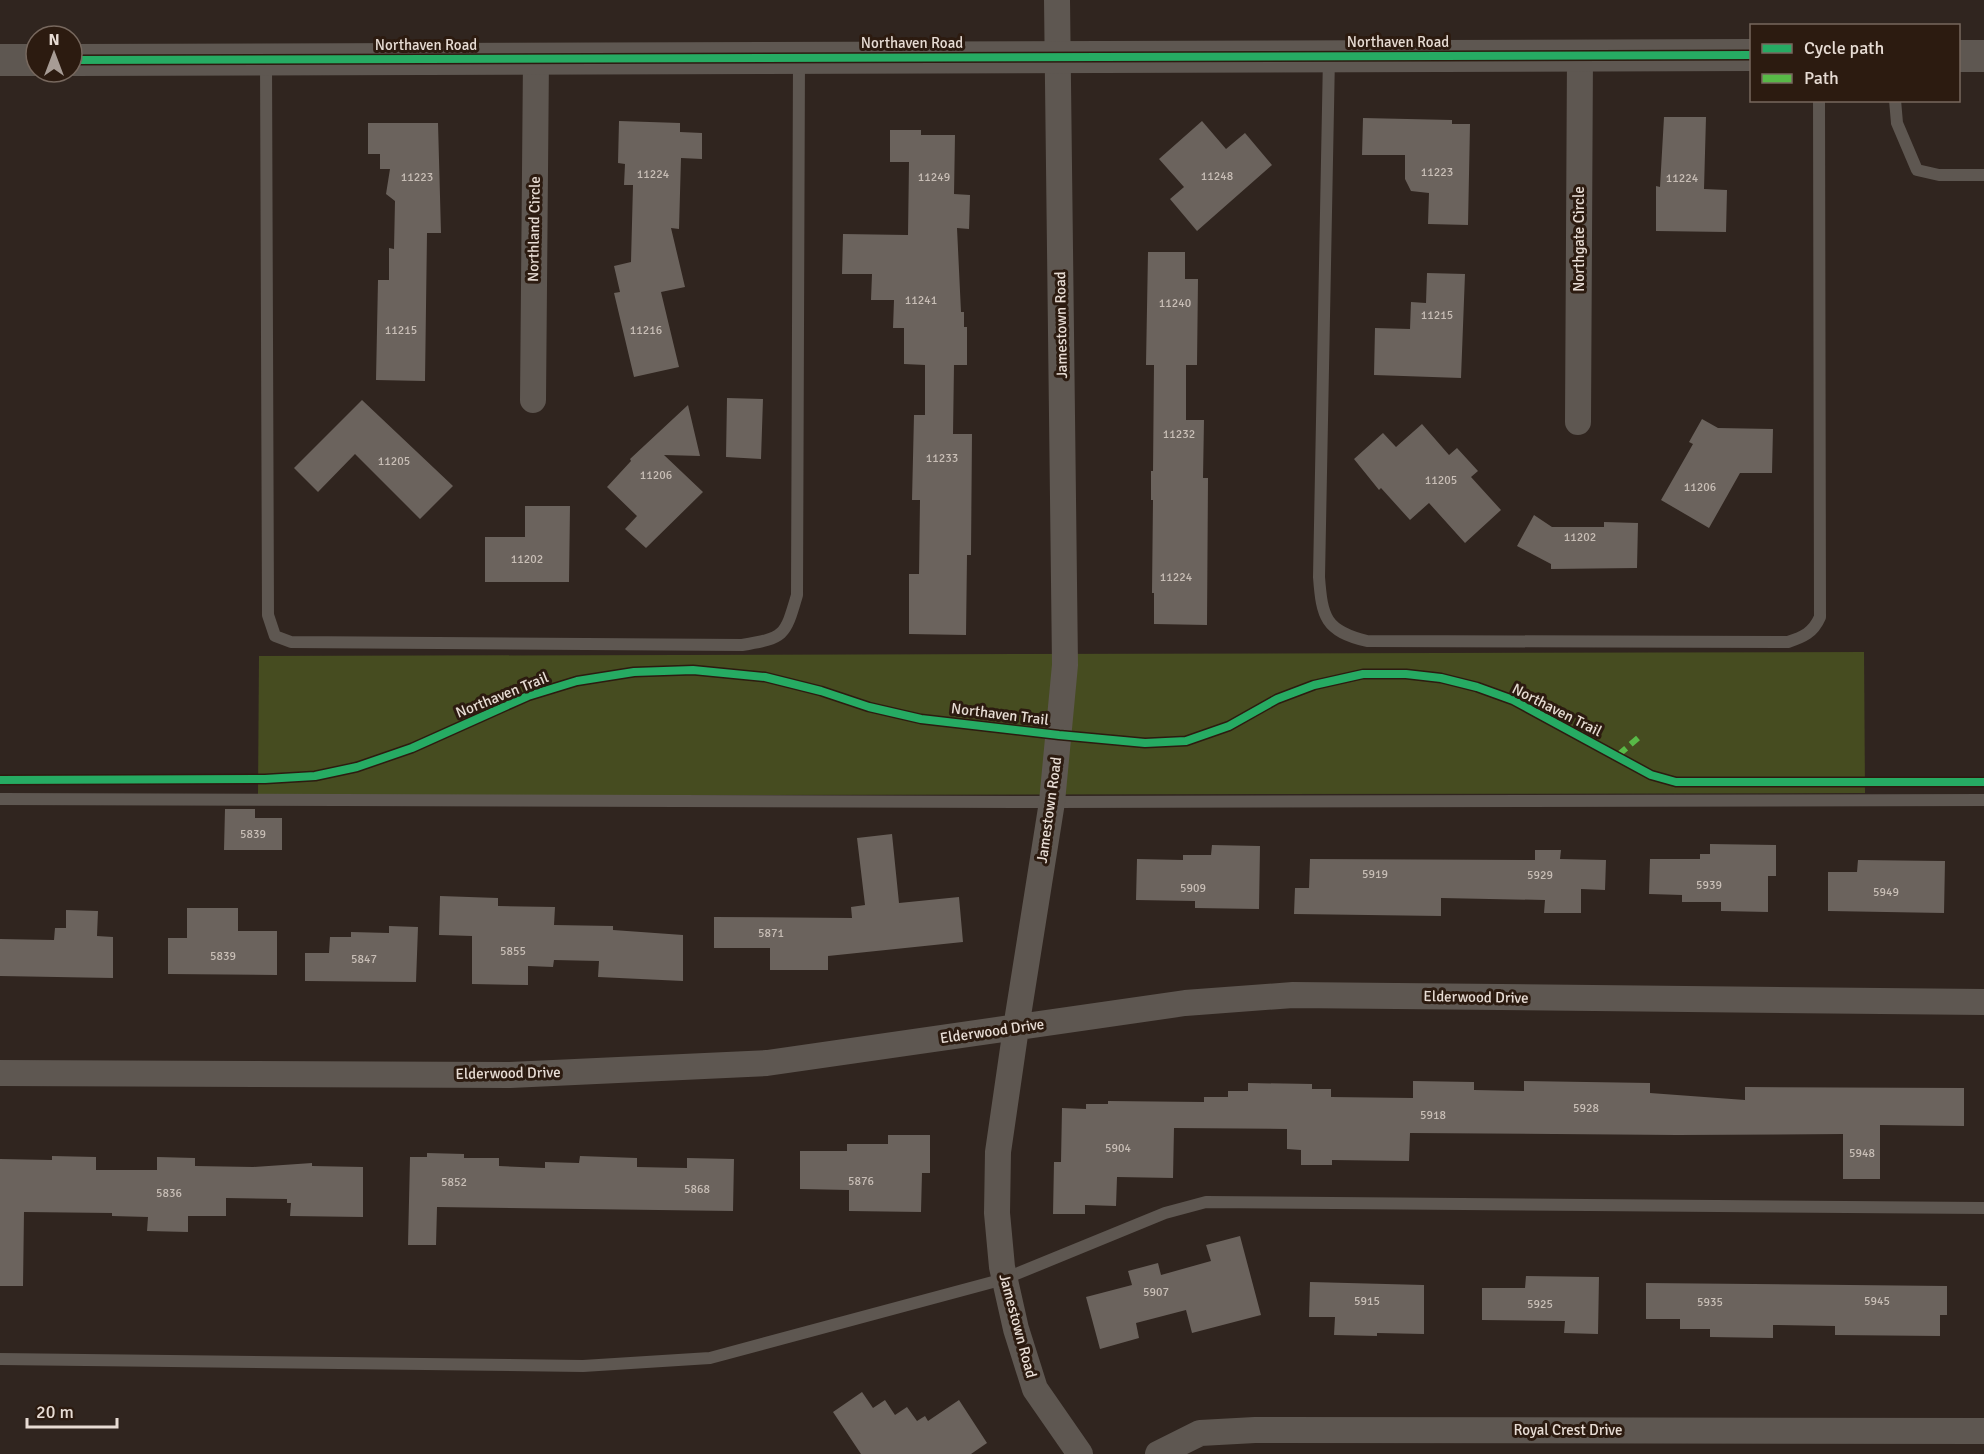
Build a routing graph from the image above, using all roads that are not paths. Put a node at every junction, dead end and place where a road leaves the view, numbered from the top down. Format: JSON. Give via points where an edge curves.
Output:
{"nodes":[{"id":1,"x":1057,"y":0,"type":"edge"},
{"id":2,"x":1580,"y":55,"type":"junction"},
{"id":3,"x":1059,"y":56,"type":"junction"},
{"id":4,"x":1329,"y":56,"type":"junction"},
{"id":5,"x":1750,"y":56,"type":"edge"},
{"id":6,"x":1960,"y":56,"type":"edge"},
{"id":7,"x":1984,"y":56,"type":"edge"},
{"id":8,"x":799,"y":57,"type":"junction"},
{"id":9,"x":536,"y":58,"type":"junction"},
{"id":10,"x":267,"y":59,"type":"junction"},
{"id":11,"x":0,"y":60,"type":"edge"},
{"id":12,"x":24,"y":60,"type":"edge"},
{"id":13,"x":84,"y":60,"type":"edge"},
{"id":14,"x":1819,"y":102,"type":"edge"},
{"id":15,"x":1895,"y":102,"type":"edge"},
{"id":16,"x":1984,"y":176,"type":"edge"},
{"id":17,"x":533,"y":400,"type":"dead end"},
{"id":18,"x":1578,"y":422,"type":"dead end"},
{"id":19,"x":0,"y":798,"type":"edge"},
{"id":20,"x":1984,"y":800,"type":"edge"},
{"id":21,"x":1052,"y":802,"type":"junction"},
{"id":22,"x":1984,"y":1002,"type":"edge"},
{"id":23,"x":1016,"y":1028,"type":"junction"},
{"id":24,"x":0,"y":1072,"type":"edge"},
{"id":25,"x":1984,"y":1208,"type":"edge"},
{"id":26,"x":1004,"y":1279,"type":"junction"},
{"id":27,"x":0,"y":1359,"type":"edge"},
{"id":28,"x":1984,"y":1431,"type":"edge"},
{"id":29,"x":1080,"y":1454,"type":"edge"},
{"id":30,"x":1158,"y":1454,"type":"edge"}],
"edges":[{"from":1,"to":3,"type":"street","name":"Jamestown Road"},
{"from":2,"to":4,"type":"street","name":"Northaven Road"},
{"from":2,"to":5,"type":"street","name":"Northaven Road"},
{"from":2,"to":18,"type":"street","name":"Northgate Circle"},
{"from":3,"to":4,"type":"street","name":"Northaven Road"},
{"from":3,"to":8,"type":"street","name":"Northaven Road"},
{"from":3,"to":21,"type":"street","name":"Jamestown Road","via":[[1065,665]]},
{"from":4,"to":14,"type":"lane","via":[[1319,577],[1328,621],[1345,636],[1367,641],[1788,642],[1815,629],[1820,617]]},
{"from":6,"to":7,"type":"street"},
{"from":8,"to":9,"type":"street","name":"Northaven Road"},
{"from":8,"to":10,"type":"lane","via":[[797,594],[788,626],[773,640],[742,645],[291,642],[275,636],[268,615]]},
{"from":9,"to":10,"type":"street","name":"Northaven Road"},
{"from":9,"to":17,"type":"street","name":"Northland Circle"},
{"from":10,"to":13,"type":"street","name":"Northaven Road"},
{"from":11,"to":12,"type":"street"},
{"from":15,"to":16,"type":"lane","via":[[1897,123],[1917,170],[1939,175]]},
{"from":19,"to":21,"type":"lane"},
{"from":20,"to":21,"type":"lane"},
{"from":21,"to":23,"type":"street","name":"Jamestown Road"},
{"from":22,"to":23,"type":"street","name":"Elderwood Drive","via":[[1293,995],[1185,1003]]},
{"from":23,"to":24,"type":"street","name":"Elderwood Drive","via":[[767,1063],[522,1074]]},
{"from":23,"to":26,"type":"street","name":"Jamestown Road","via":[[998,1152],[997,1214]]},
{"from":25,"to":26,"type":"lane","via":[[1206,1202],[1165,1214]]},
{"from":26,"to":27,"type":"lane","via":[[710,1358],[583,1366]]},
{"from":26,"to":29,"type":"street","name":"Jamestown Road","via":[[1035,1389]]},
{"from":28,"to":30,"type":"street","name":"Royal Crest Drive","via":[[1256,1430],[1200,1433]]}]}
